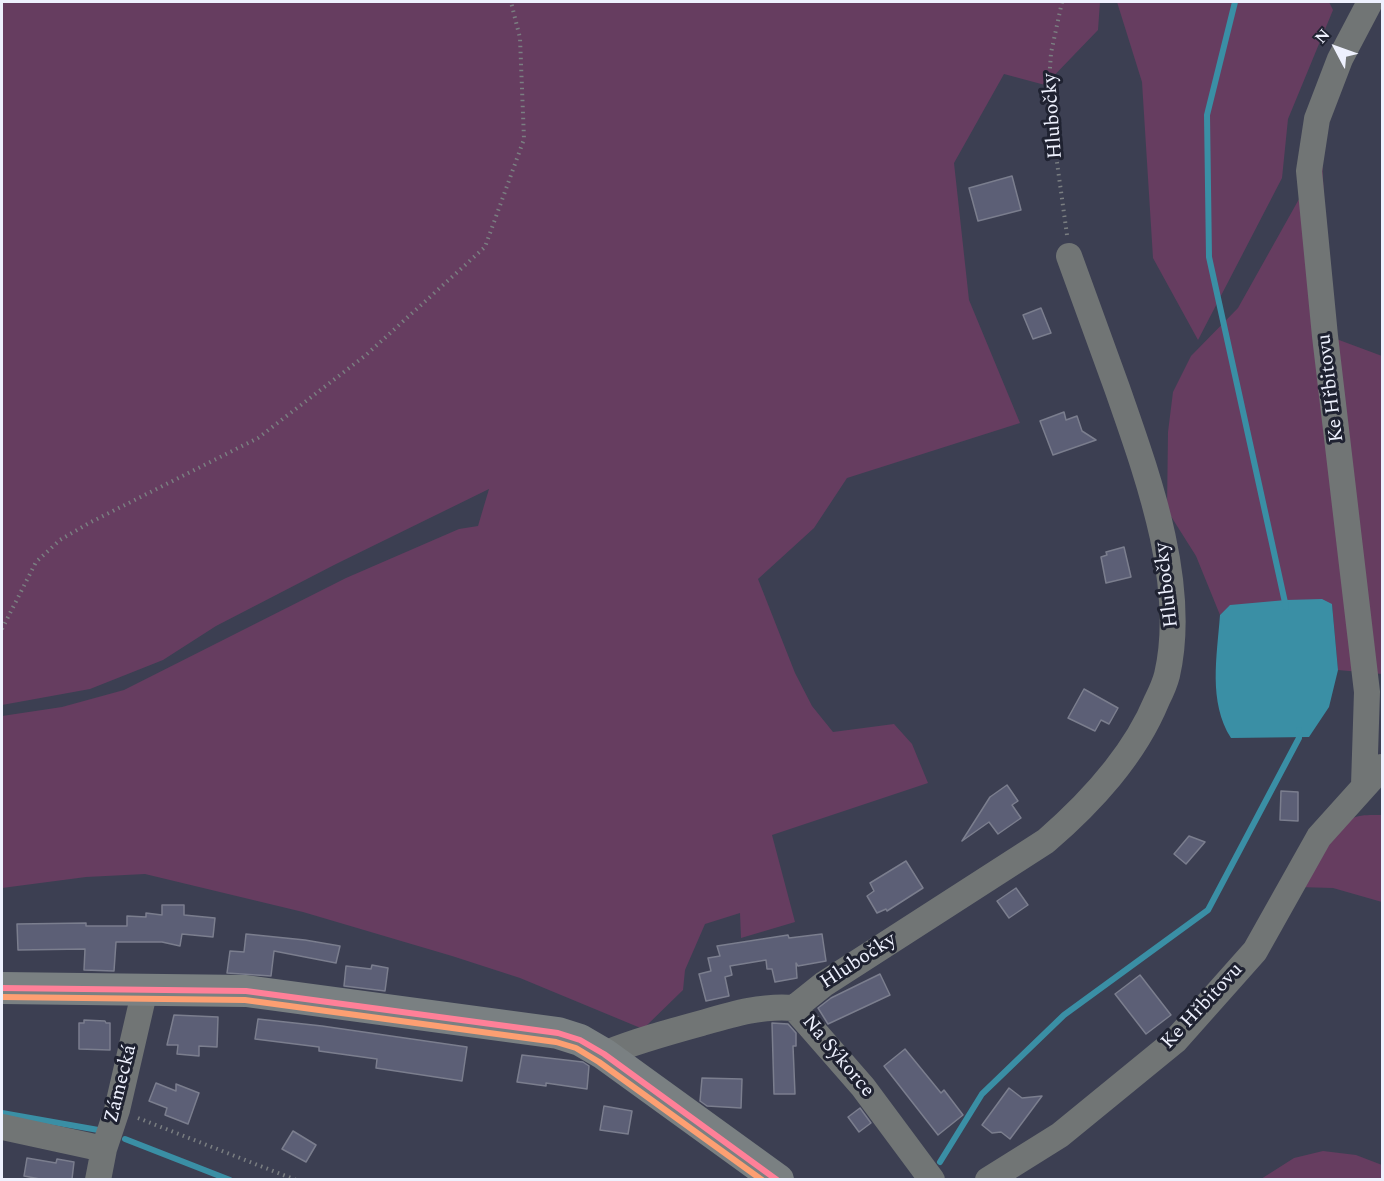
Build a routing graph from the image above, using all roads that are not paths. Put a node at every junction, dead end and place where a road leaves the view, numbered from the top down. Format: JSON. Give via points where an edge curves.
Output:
{"nodes":[{"id":1,"x":1370,"y":2,"type":"edge"},
{"id":2,"x":1070,"y":256,"type":"road end"},
{"id":3,"x":1383,"y":767,"type":"edge"},
{"id":4,"x":1364,"y":785,"type":"junction"},
{"id":5,"x":2,"y":988,"type":"edge"},
{"id":6,"x":145,"y":989,"type":"junction"},
{"id":7,"x":794,"y":1008,"type":"junction"},
{"id":8,"x":604,"y":1054,"type":"junction"},
{"id":9,"x":2,"y":1127,"type":"edge"},
{"id":10,"x":104,"y":1149,"type":"junction"},
{"id":11,"x":98,"y":1179,"type":"edge"},
{"id":12,"x":778,"y":1179,"type":"edge"},
{"id":13,"x":932,"y":1179,"type":"edge"},
{"id":14,"x":988,"y":1179,"type":"edge"}],
"edges":[{"from":1,"to":4,"type":"street","name":"Ke Hřbitovu","via":[[1340,59],[1317,119],[1309,171],[1367,692]]},
{"from":2,"to":7,"type":"street","name":"Hlubočky","via":[[1135,439],[1160,524],[1172,595],[1174,638],[1167,677],[1132,748],[1102,786],[1046,842],[824,984]]},
{"from":3,"to":4,"type":"street","name":"Ke Hřbitovu"},
{"from":4,"to":14,"type":"street","name":"Ke Hřbitovu","via":[[1318,837],[1255,951],[1175,1041],[1060,1135]]},
{"from":5,"to":6,"type":"main road"},
{"from":6,"to":8,"type":"main road","via":[[246,991],[558,1033]]},
{"from":6,"to":10,"type":"street","name":"Zámecká"},
{"from":7,"to":8,"type":"street","name":"Na Sýkorce","via":[[773,1006],[731,1015]]},
{"from":7,"to":13,"type":"street","name":"Na Sýkorce","via":[[863,1087]]},
{"from":8,"to":12,"type":"main road"},
{"from":9,"to":10,"type":"street"},
{"from":10,"to":11,"type":"street","name":"Zámecká"}]}
